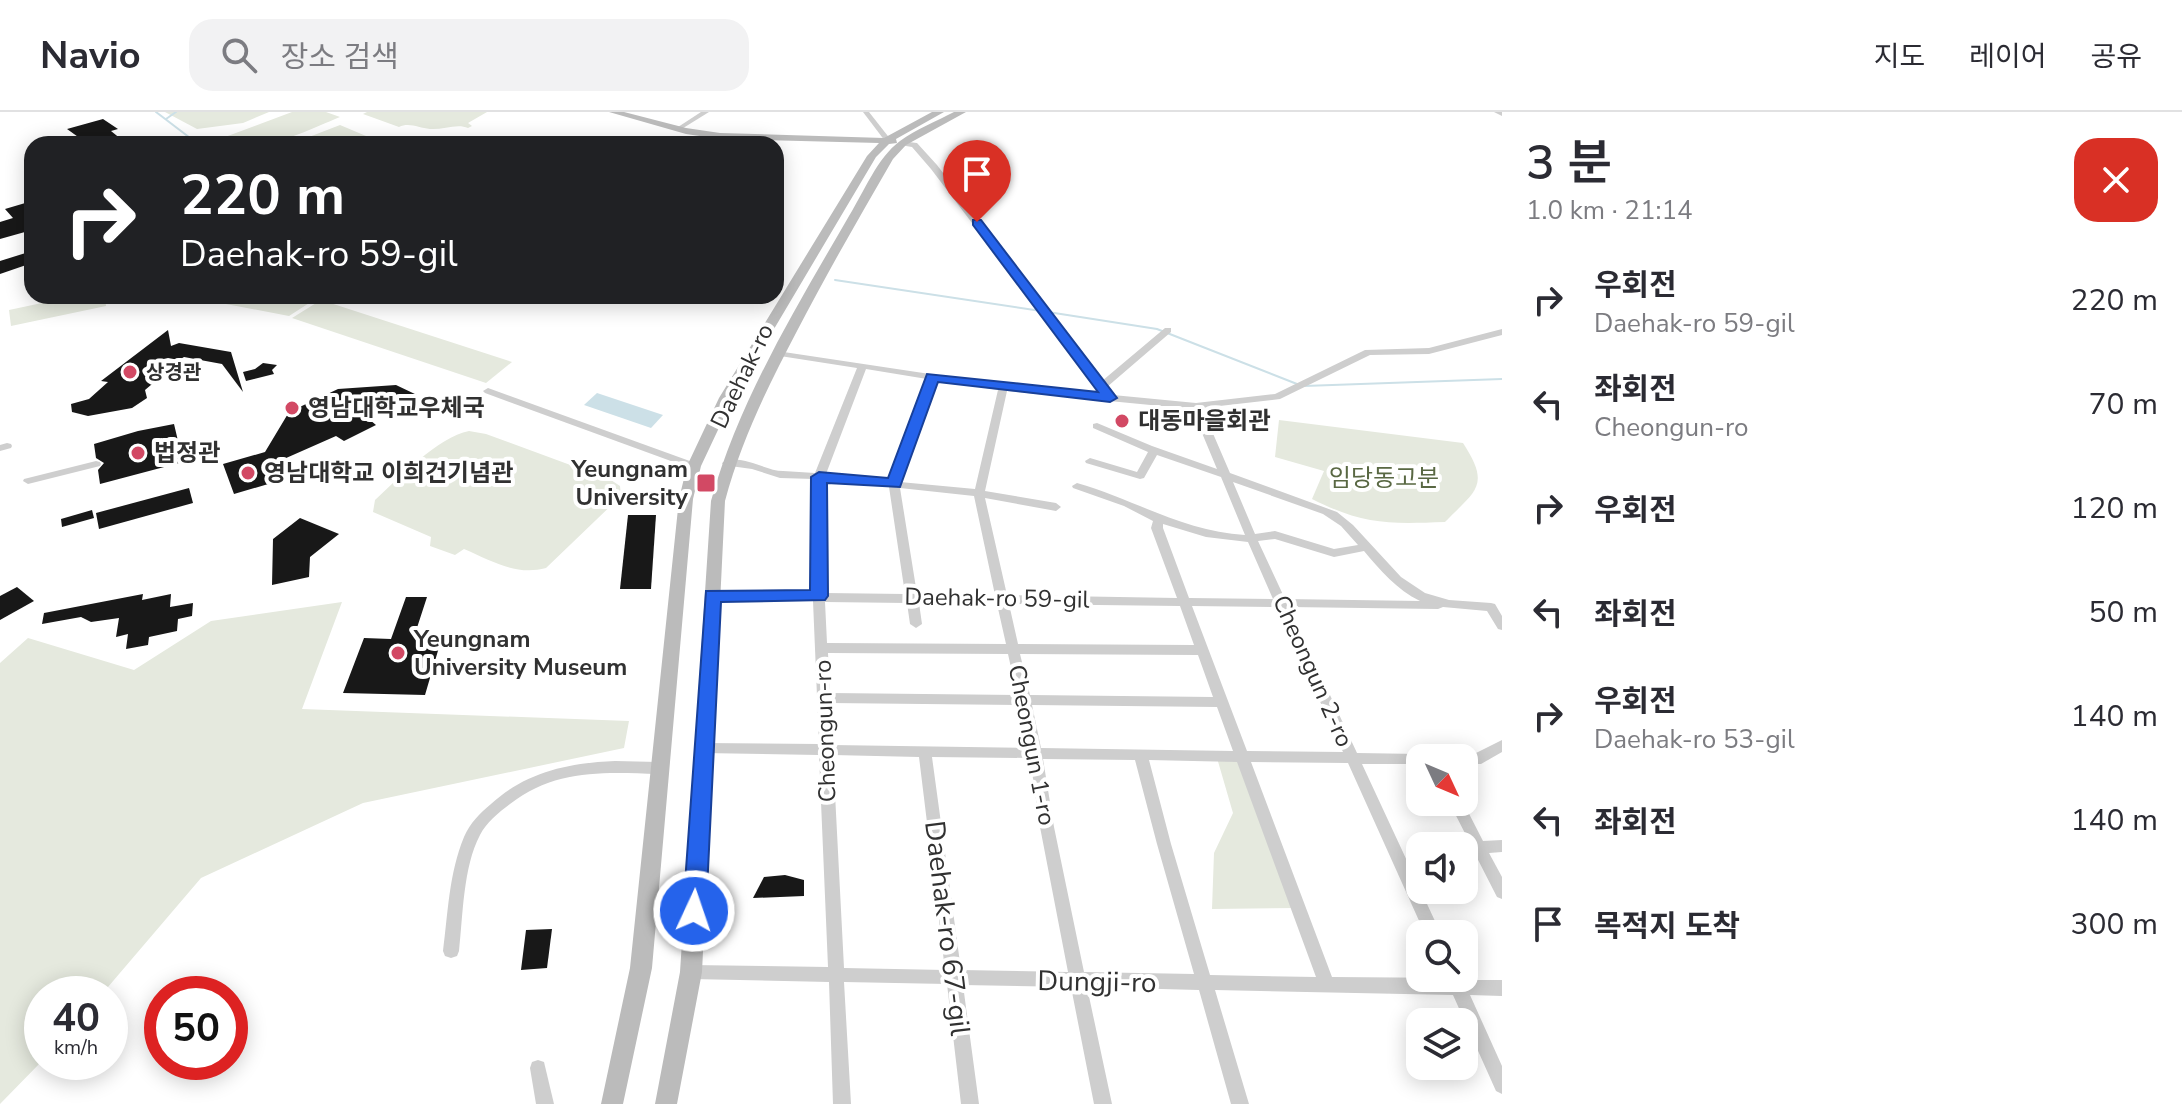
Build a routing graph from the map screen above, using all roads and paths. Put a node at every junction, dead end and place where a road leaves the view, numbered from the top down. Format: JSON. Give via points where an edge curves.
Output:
{"nodes":[{"id":1,"x":614,"y":112,"type":"edge"},
{"id":2,"x":706,"y":112,"type":"edge"},
{"id":3,"x":866,"y":112,"type":"edge"},
{"id":4,"x":939,"y":112,"type":"edge"},
{"id":5,"x":961,"y":112,"type":"edge"},
{"id":6,"x":678,"y":129,"type":"junction"},
{"id":7,"x":725,"y":136,"type":"edge"},
{"id":8,"x":784,"y":139,"type":"edge"},
{"id":9,"x":895,"y":142,"type":"junction"},
{"id":10,"x":784,"y":301,"type":"edge"},
{"id":11,"x":782,"y":304,"type":"edge"},
{"id":12,"x":1165,"y":332,"type":"dead end"},
{"id":13,"x":1498,"y":333,"type":"edge"},
{"id":14,"x":1502,"y":343,"type":"edge"},
{"id":15,"x":780,"y":353,"type":"junction"},
{"id":16,"x":863,"y":366,"type":"junction"},
{"id":17,"x":933,"y":377,"type":"junction"},
{"id":18,"x":1102,"y":386,"type":"junction"},
{"id":19,"x":1003,"y":388,"type":"junction"},
{"id":20,"x":488,"y":391,"type":"dead end"},
{"id":21,"x":1110,"y":398,"type":"junction"},
{"id":22,"x":1196,"y":406,"type":"junction"},
{"id":23,"x":1097,"y":426,"type":"dead end"},
{"id":24,"x":1154,"y":451,"type":"junction"},
{"id":25,"x":1090,"y":461,"type":"dead end"},
{"id":26,"x":727,"y":463,"type":"junction"},
{"id":27,"x":96,"y":464,"type":"dead end"},
{"id":28,"x":694,"y":466,"type":"junction"},
{"id":29,"x":819,"y":477,"type":"junction"},
{"id":30,"x":1225,"y":477,"type":"junction"},
{"id":31,"x":28,"y":481,"type":"dead end"},
{"id":32,"x":894,"y":483,"type":"junction"},
{"id":33,"x":1077,"y":486,"type":"dead end"},
{"id":34,"x":979,"y":493,"type":"junction"},
{"id":35,"x":1056,"y":507,"type":"dead end"},
{"id":36,"x":1159,"y":519,"type":"junction"},
{"id":37,"x":1252,"y":539,"type":"junction"},
{"id":38,"x":1366,"y":547,"type":"junction"},
{"id":39,"x":712,"y":596,"type":"junction"},
{"id":40,"x":819,"y":596,"type":"junction"},
{"id":41,"x":911,"y":597,"type":"junction"},
{"id":42,"x":1004,"y":599,"type":"junction"},
{"id":43,"x":1184,"y":600,"type":"junction"},
{"id":44,"x":1282,"y":601,"type":"junction"},
{"id":45,"x":1438,"y":605,"type":"junction"},
{"id":46,"x":916,"y":624,"type":"dead end"},
{"id":47,"x":1502,"y":626,"type":"edge"},
{"id":48,"x":821,"y":648,"type":"junction"},
{"id":49,"x":1014,"y":648,"type":"junction"},
{"id":50,"x":1202,"y":650,"type":"junction"},
{"id":51,"x":824,"y":698,"type":"junction"},
{"id":52,"x":1025,"y":700,"type":"junction"},
{"id":53,"x":1220,"y":702,"type":"junction"},
{"id":54,"x":1502,"y":745,"type":"edge"},
{"id":55,"x":702,"y":748,"type":"junction"},
{"id":56,"x":826,"y":750,"type":"junction"},
{"id":57,"x":925,"y":752,"type":"junction"},
{"id":58,"x":1036,"y":754,"type":"junction"},
{"id":59,"x":1141,"y":757,"type":"junction"},
{"id":60,"x":1240,"y":758,"type":"junction"},
{"id":61,"x":1351,"y":758,"type":"junction"},
{"id":62,"x":1406,"y":759,"type":"edge"},
{"id":63,"x":1478,"y":759,"type":"edge"},
{"id":64,"x":658,"y":768,"type":"junction"},
{"id":65,"x":1502,"y":846,"type":"edge"},
{"id":66,"x":1478,"y":847,"type":"edge"},
{"id":67,"x":1478,"y":849,"type":"edge"},
{"id":68,"x":1502,"y":892,"type":"edge"},
{"id":69,"x":1426,"y":920,"type":"edge"},
{"id":70,"x":451,"y":951,"type":"dead end"},
{"id":71,"x":691,"y":972,"type":"junction"},
{"id":72,"x":836,"y":975,"type":"junction"},
{"id":73,"x":955,"y":978,"type":"junction"},
{"id":74,"x":1078,"y":981,"type":"junction"},
{"id":75,"x":1206,"y":983,"type":"junction"},
{"id":76,"x":1406,"y":984,"type":"edge"},
{"id":77,"x":1327,"y":985,"type":"junction"},
{"id":78,"x":1478,"y":985,"type":"edge"},
{"id":79,"x":1502,"y":988,"type":"edge"},
{"id":80,"x":1460,"y":992,"type":"edge"},
{"id":81,"x":538,"y":1068,"type":"dead end"},
{"id":82,"x":1502,"y":1085,"type":"edge"},
{"id":83,"x":545,"y":1104,"type":"edge"},
{"id":84,"x":612,"y":1104,"type":"edge"},
{"id":85,"x":666,"y":1104,"type":"edge"},
{"id":86,"x":842,"y":1104,"type":"edge"},
{"id":87,"x":970,"y":1104,"type":"edge"},
{"id":88,"x":1103,"y":1104,"type":"edge"},
{"id":89,"x":1240,"y":1104,"type":"edge"}],
"edges":[{"from":1,"to":6,"type":"main road"},
{"from":2,"to":6,"type":"street"},
{"from":3,"to":9,"type":"street"},
{"from":4,"to":9,"type":"main road"},
{"from":5,"to":9,"type":"main road","name":"Daehak-ro"},
{"from":6,"to":7,"type":"main road"},
{"from":8,"to":9,"type":"main road"},
{"from":9,"to":10,"type":"main road","via":[[872,156]]},
{"from":9,"to":15,"type":"main road","name":"Daehak-ro"},
{"from":9,"to":18,"type":"street","via":[[914,145],[926,158]]},
{"from":11,"to":28,"type":"main road","via":[[726,398]]},
{"from":12,"to":18,"type":"street"},
{"from":13,"to":14,"type":"street"},
{"from":13,"to":22,"type":"street","via":[[1429,351],[1368,352],[1277,397]]},
{"from":15,"to":16,"type":"street"},
{"from":15,"to":26,"type":"main road","name":"Daehak-ro"},
{"from":16,"to":17,"type":"street"},
{"from":16,"to":29,"type":"street","name":"Cheongun-ro"},
{"from":17,"to":19,"type":"street"},
{"from":17,"to":32,"type":"street"},
{"from":18,"to":21,"type":"street"},
{"from":19,"to":21,"type":"street"},
{"from":19,"to":34,"type":"street","name":"Cheongun 1-ro"},
{"from":20,"to":28,"type":"street"},
{"from":21,"to":22,"type":"street"},
{"from":22,"to":30,"type":"street","name":"Cheongun 2-ro"},
{"from":23,"to":24,"type":"street"},
{"from":24,"to":25,"type":"street","via":[[1140,476]]},
{"from":24,"to":30,"type":"street"},
{"from":26,"to":29,"type":"street"},
{"from":26,"to":39,"type":"main road","name":"Daehak-ro","via":[[718,501]]},
{"from":27,"to":31,"type":"street"},
{"from":28,"to":64,"type":"main road","via":[[686,499]]},
{"from":29,"to":32,"type":"street"},
{"from":29,"to":40,"type":"street","name":"Cheongun-ro"},
{"from":30,"to":37,"type":"street","name":"Cheongun 2-ro"},
{"from":30,"to":38,"type":"street","via":[[1327,511],[1341,518]]},
{"from":32,"to":34,"type":"street"},
{"from":32,"to":41,"type":"street"},
{"from":33,"to":36,"type":"street"},
{"from":34,"to":35,"type":"street"},
{"from":34,"to":42,"type":"street","name":"Cheongun 1-ro"},
{"from":36,"to":37,"type":"street"},
{"from":36,"to":43,"type":"street","via":[[1157,528]]},
{"from":37,"to":38,"type":"street","via":[[1275,535],[1334,553]]},
{"from":37,"to":44,"type":"street","name":"Cheongun 2-ro"},
{"from":38,"to":45,"type":"street","via":[[1395,580]]},
{"from":39,"to":40,"type":"street","name":"Daehak-ro 59-gil"},
{"from":39,"to":55,"type":"main road","name":"Daehak-ro"},
{"from":40,"to":41,"type":"street","name":"Daehak-ro 59-gil"},
{"from":40,"to":48,"type":"street","name":"Cheongun-ro"},
{"from":41,"to":42,"type":"street","name":"Daehak-ro 59-gil"},
{"from":41,"to":46,"type":"street"},
{"from":42,"to":43,"type":"street","name":"Daehak-ro 59-gil"},
{"from":42,"to":49,"type":"street","name":"Cheongun 1-ro"},
{"from":43,"to":44,"type":"street","name":"Daehak-ro 59-gil"},
{"from":43,"to":50,"type":"street"},
{"from":44,"to":45,"type":"street","name":"Daehak-ro 59-gil"},
{"from":44,"to":61,"type":"street","name":"Cheongun 2-ro"},
{"from":45,"to":47,"type":"street","name":"Daehak-ro 59-gil","via":[[1491,607]]},
{"from":48,"to":49,"type":"street"},
{"from":48,"to":51,"type":"street","name":"Cheongun-ro"},
{"from":49,"to":50,"type":"street"},
{"from":49,"to":52,"type":"street","name":"Cheongun 1-ro"},
{"from":50,"to":53,"type":"street"},
{"from":51,"to":52,"type":"street"},
{"from":51,"to":56,"type":"street","name":"Cheongun-ro"},
{"from":52,"to":53,"type":"street"},
{"from":52,"to":58,"type":"street","name":"Cheongun 1-ro"},
{"from":53,"to":60,"type":"street"},
{"from":54,"to":63,"type":"street"},
{"from":55,"to":56,"type":"street"},
{"from":55,"to":71,"type":"main road","name":"Daehak-ro"},
{"from":56,"to":57,"type":"street"},
{"from":56,"to":72,"type":"street","name":"Cheongun-ro"},
{"from":57,"to":58,"type":"street"},
{"from":57,"to":73,"type":"street","name":"Daehak-ro 67-gil"},
{"from":58,"to":59,"type":"street"},
{"from":58,"to":74,"type":"street","name":"Cheongun 1-ro"},
{"from":59,"to":60,"type":"street"},
{"from":59,"to":75,"type":"street","via":[[1165,857]]},
{"from":60,"to":61,"type":"street"},
{"from":60,"to":77,"type":"street"},
{"from":61,"to":62,"type":"street"},
{"from":61,"to":69,"type":"street","name":"Cheongun 2-ro"},
{"from":64,"to":70,"type":"street","via":[[559,771],[517,789],[473,833]]},
{"from":64,"to":84,"type":"main road","via":[[641,968]]},
{"from":65,"to":66,"type":"street"},
{"from":67,"to":68,"type":"street"},
{"from":71,"to":72,"type":"street","name":"Dungji-ro"},
{"from":71,"to":85,"type":"main road","name":"Daehak-ro"},
{"from":72,"to":73,"type":"street","name":"Dungji-ro"},
{"from":72,"to":86,"type":"street","name":"Cheongun-ro"},
{"from":73,"to":74,"type":"street","name":"Dungji-ro"},
{"from":73,"to":87,"type":"street","name":"Daehak-ro 67-gil"},
{"from":74,"to":75,"type":"street","name":"Dungji-ro"},
{"from":74,"to":88,"type":"street","name":"Cheongun 1-ro"},
{"from":75,"to":77,"type":"street","name":"Dungji-ro"},
{"from":75,"to":89,"type":"street"},
{"from":76,"to":77,"type":"street","name":"Dungji-ro"},
{"from":78,"to":79,"type":"street","name":"Dungji-ro"},
{"from":80,"to":82,"type":"street"},
{"from":81,"to":83,"type":"street"}]}
